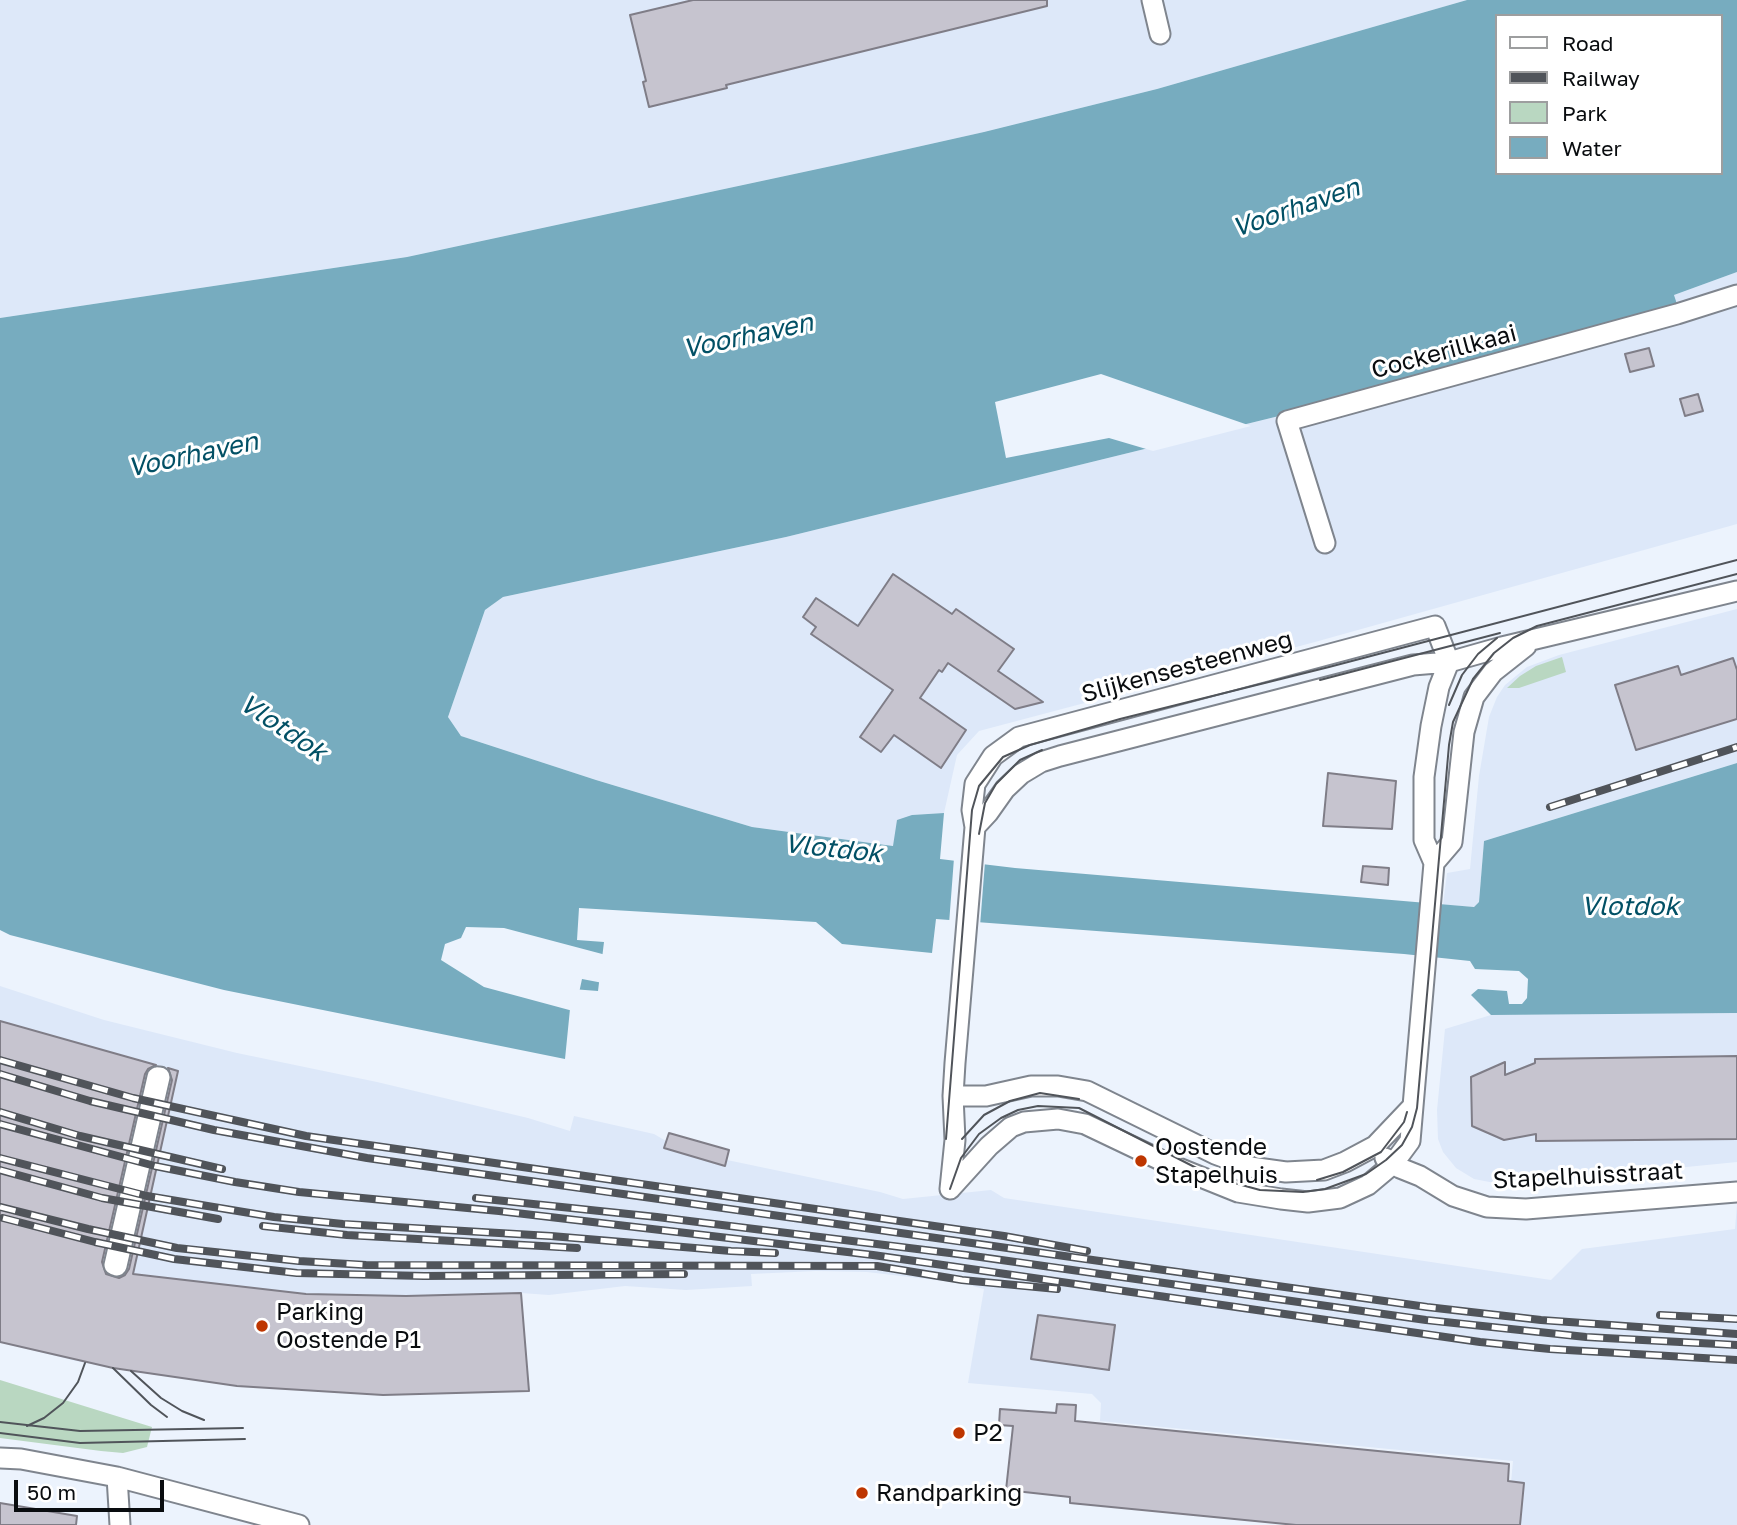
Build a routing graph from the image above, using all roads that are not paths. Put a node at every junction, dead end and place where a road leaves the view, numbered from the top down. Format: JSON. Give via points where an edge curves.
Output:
{"nodes":[{"id":1,"x":1152,"y":0,"type":"edge"},
{"id":2,"x":1160,"y":34,"type":"dead end"},
{"id":3,"x":1737,"y":295,"type":"edge"},
{"id":4,"x":1325,"y":543,"type":"dead end"},
{"id":5,"x":1737,"y":591,"type":"edge"},
{"id":6,"x":1536,"y":640,"type":"junction"},
{"id":7,"x":1449,"y":662,"type":"junction"},
{"id":8,"x":974,"y":828,"type":"junction"},
{"id":9,"x":1434,"y":863,"type":"junction"},
{"id":10,"x":953,"y":1096,"type":"junction"},
{"id":11,"x":1413,"y":1107,"type":"junction"},
{"id":12,"x":1375,"y":1146,"type":"junction"},
{"id":13,"x":1393,"y":1164,"type":"junction"},
{"id":14,"x":1737,"y":1192,"type":"edge"},
{"id":15,"x":114,"y":1265,"type":"joint"},
{"id":16,"x":0,"y":1458,"type":"edge"},
{"id":17,"x":117,"y":1477,"type":"junction"},
{"id":18,"x":120,"y":1525,"type":"edge"},
{"id":19,"x":296,"y":1525,"type":"edge"}],
"edges":[{"from":1,"to":2,"type":"street"},
{"from":3,"to":4,"type":"street","name":"Cockerillkaai","via":[[1287,421]]},
{"from":5,"to":6,"type":"street"},
{"from":6,"to":7,"type":"street"},
{"from":6,"to":9,"type":"street","via":[[1508,658],[1474,697],[1464,732],[1452,842]]},
{"from":7,"to":8,"type":"street","via":[[1413,665],[1041,762],[1005,789]]},
{"from":7,"to":8,"type":"street","name":"Slijkensesteenweg","via":[[1435,626],[1019,737],[993,756],[975,784]]},
{"from":7,"to":9,"type":"street","via":[[1438,687],[1424,777],[1424,840]]},
{"from":8,"to":10,"type":"street","name":"Slijkensesteenweg"},
{"from":9,"to":11,"type":"street"},
{"from":10,"to":12,"type":"street","via":[[986,1096],[1031,1086],[1087,1091],[1215,1154],[1250,1167],[1286,1172],[1324,1170]]},
{"from":10,"to":13,"type":"street","name":"Slijkensesteenweg","via":[[946,1188],[1011,1127],[1058,1119],[1085,1124],[1238,1192],[1281,1199],[1340,1198],[1368,1185]]},
{"from":11,"to":12,"type":"street"},
{"from":11,"to":13,"type":"street","via":[[1410,1142]]},
{"from":12,"to":13,"type":"street","name":"Stapelhuisstraat"},
{"from":13,"to":14,"type":"street","name":"Stapelhuisstraat","via":[[1453,1196],[1487,1207],[1525,1209]]},
{"from":15,"to":15,"type":"street","via":[[157,1077],[160,1077],[117,1266]]},
{"from":16,"to":17,"type":"street"},
{"from":17,"to":18,"type":"street"},
{"from":17,"to":19,"type":"street"}]}
